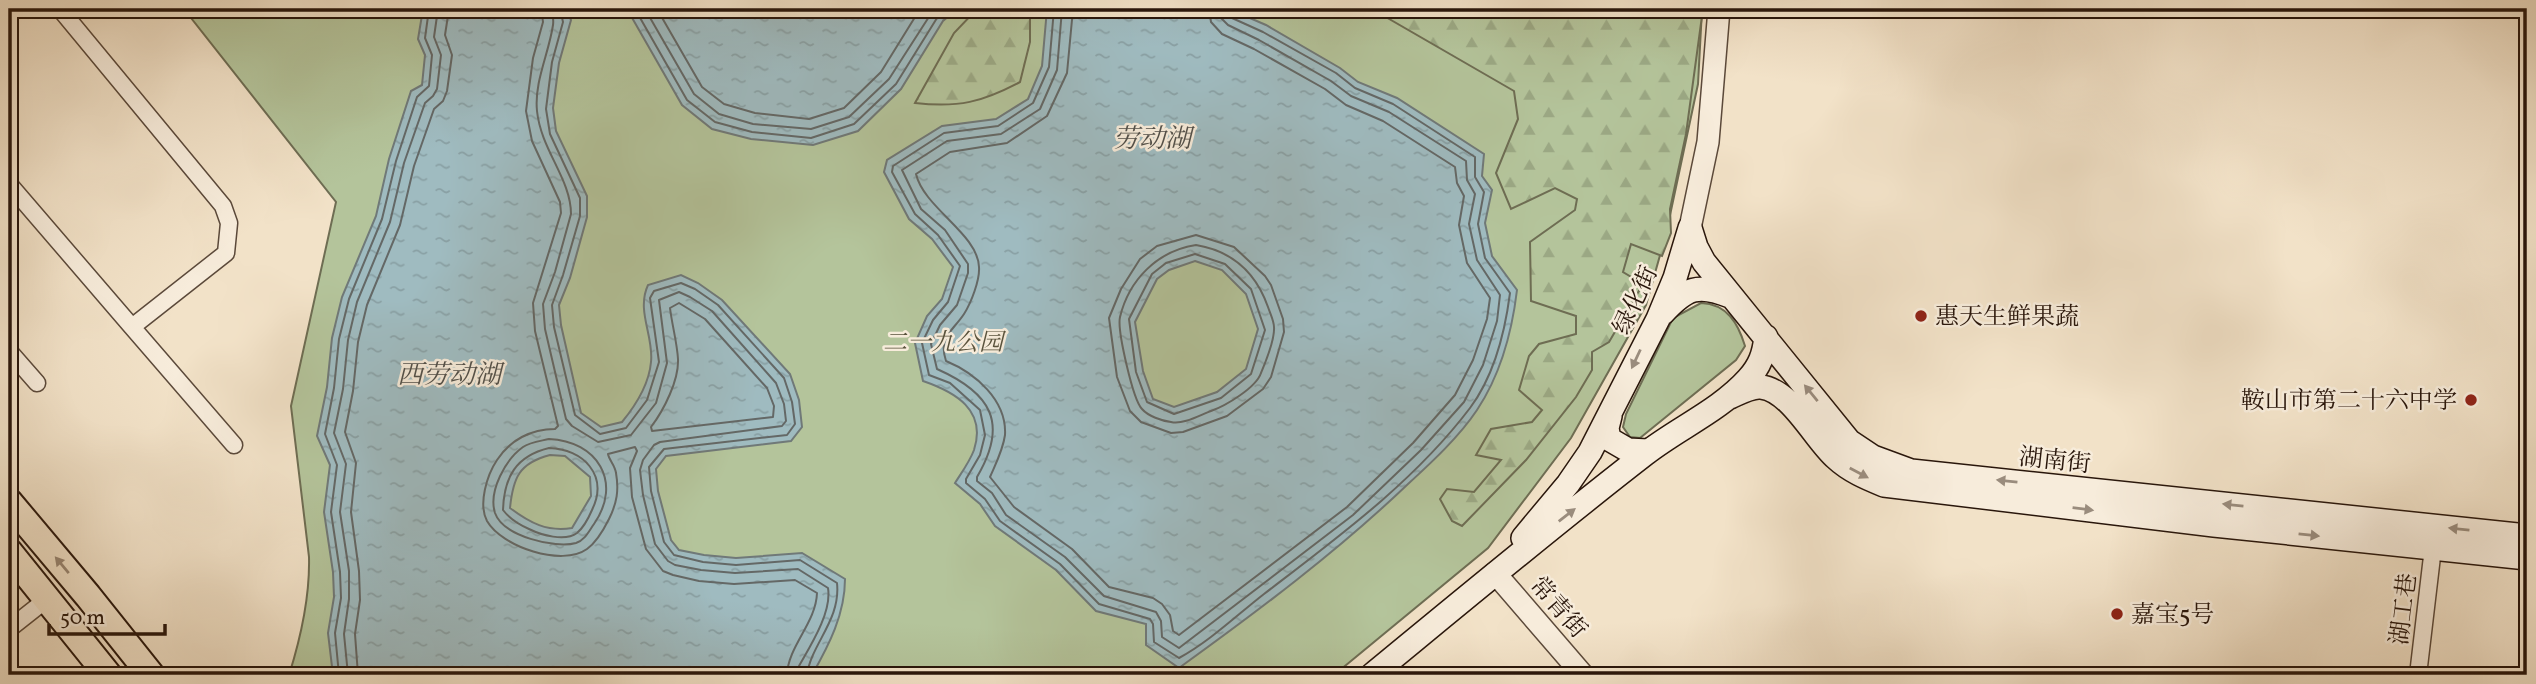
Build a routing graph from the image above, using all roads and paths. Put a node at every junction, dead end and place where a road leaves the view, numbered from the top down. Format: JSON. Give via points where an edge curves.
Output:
{"nodes":[{"id":1,"x":60,"y":9,"type":"edge"},
{"id":2,"x":1719,"y":9,"type":"edge"},
{"id":3,"x":9,"y":184,"type":"edge"},
{"id":4,"x":1690,"y":228,"type":"junction"},
{"id":5,"x":1730,"y":296,"type":"junction"},
{"id":6,"x":1658,"y":320,"type":"junction"},
{"id":7,"x":132,"y":327,"type":"junction"},
{"id":8,"x":1766,"y":337,"type":"junction"},
{"id":9,"x":9,"y":351,"type":"edge"},
{"id":10,"x":37,"y":383,"type":"dead end"},
{"id":11,"x":1730,"y":397,"type":"junction"},
{"id":12,"x":1610,"y":416,"type":"junction"},
{"id":13,"x":234,"y":445,"type":"dead end"},
{"id":14,"x":1648,"y":451,"type":"junction"},
{"id":15,"x":9,"y":502,"type":"edge"},
{"id":16,"x":2527,"y":536,"type":"edge"},
{"id":17,"x":2433,"y":548,"type":"junction"},
{"id":18,"x":9,"y":552,"type":"edge"},
{"id":19,"x":2527,"y":558,"type":"edge"},
{"id":20,"x":1495,"y":573,"type":"junction"},
{"id":21,"x":47,"y":598,"type":"junction"},
{"id":22,"x":9,"y":629,"type":"edge"},
{"id":23,"x":108,"y":675,"type":"edge"},
{"id":24,"x":151,"y":675,"type":"edge"},
{"id":25,"x":1372,"y":675,"type":"edge"},
{"id":26,"x":1583,"y":675,"type":"edge"},
{"id":27,"x":2418,"y":675,"type":"edge"}],
"edges":[{"from":1,"to":7,"type":"street","via":[[223,206],[229,223],[226,253]]},
{"from":2,"to":4,"type":"street","name":"绿化街","via":[[1708,142]]},
{"from":3,"to":7,"type":"street"},
{"from":4,"to":5,"type":"main road","name":"湖南街","via":[[1704,262]]},
{"from":4,"to":6,"type":"main road","name":"绿化街"},
{"from":5,"to":6,"type":"main road","via":[[1710,288],[1694,289],[1677,298]]},
{"from":5,"to":8,"type":"main road","name":"湖南街"},
{"from":6,"to":12,"type":"main road","name":"绿化街","one_way":true},
{"from":7,"to":13,"type":"street"},
{"from":8,"to":11,"type":"main road","name":"绿化街","via":[[1758,366]]},
{"from":16,"to":8,"type":"main road","name":"湖南街","one_way":true,"via":[[1911,471],[1873,457],[1849,441]]},
{"from":9,"to":10,"type":"street"},
{"from":11,"to":14,"type":"main road","name":"绿化街"},
{"from":11,"to":17,"type":"main road","name":"湖南街","one_way":true,"via":[[1761,387],[1773,391],[1786,399],[1835,457],[1884,485]]},
{"from":12,"to":14,"type":"main road","via":[[1609,439],[1628,450]]},
{"from":12,"to":20,"type":"main road","name":"绿化街","via":[[1568,484]]},
{"from":20,"to":14,"type":"main road","name":"绿化街","one_way":true},
{"from":24,"to":15,"type":"main road","one_way":true},
{"from":17,"to":19,"type":"main road","name":"湖南街"},
{"from":17,"to":27,"type":"street","name":"湖工巷"},
{"from":18,"to":21,"type":"main road"},
{"from":20,"to":25,"type":"main road","name":"绿化街"},
{"from":20,"to":26,"type":"street","name":"常青街"},
{"from":21,"to":22,"type":"street"},
{"from":21,"to":23,"type":"main road"}]}
